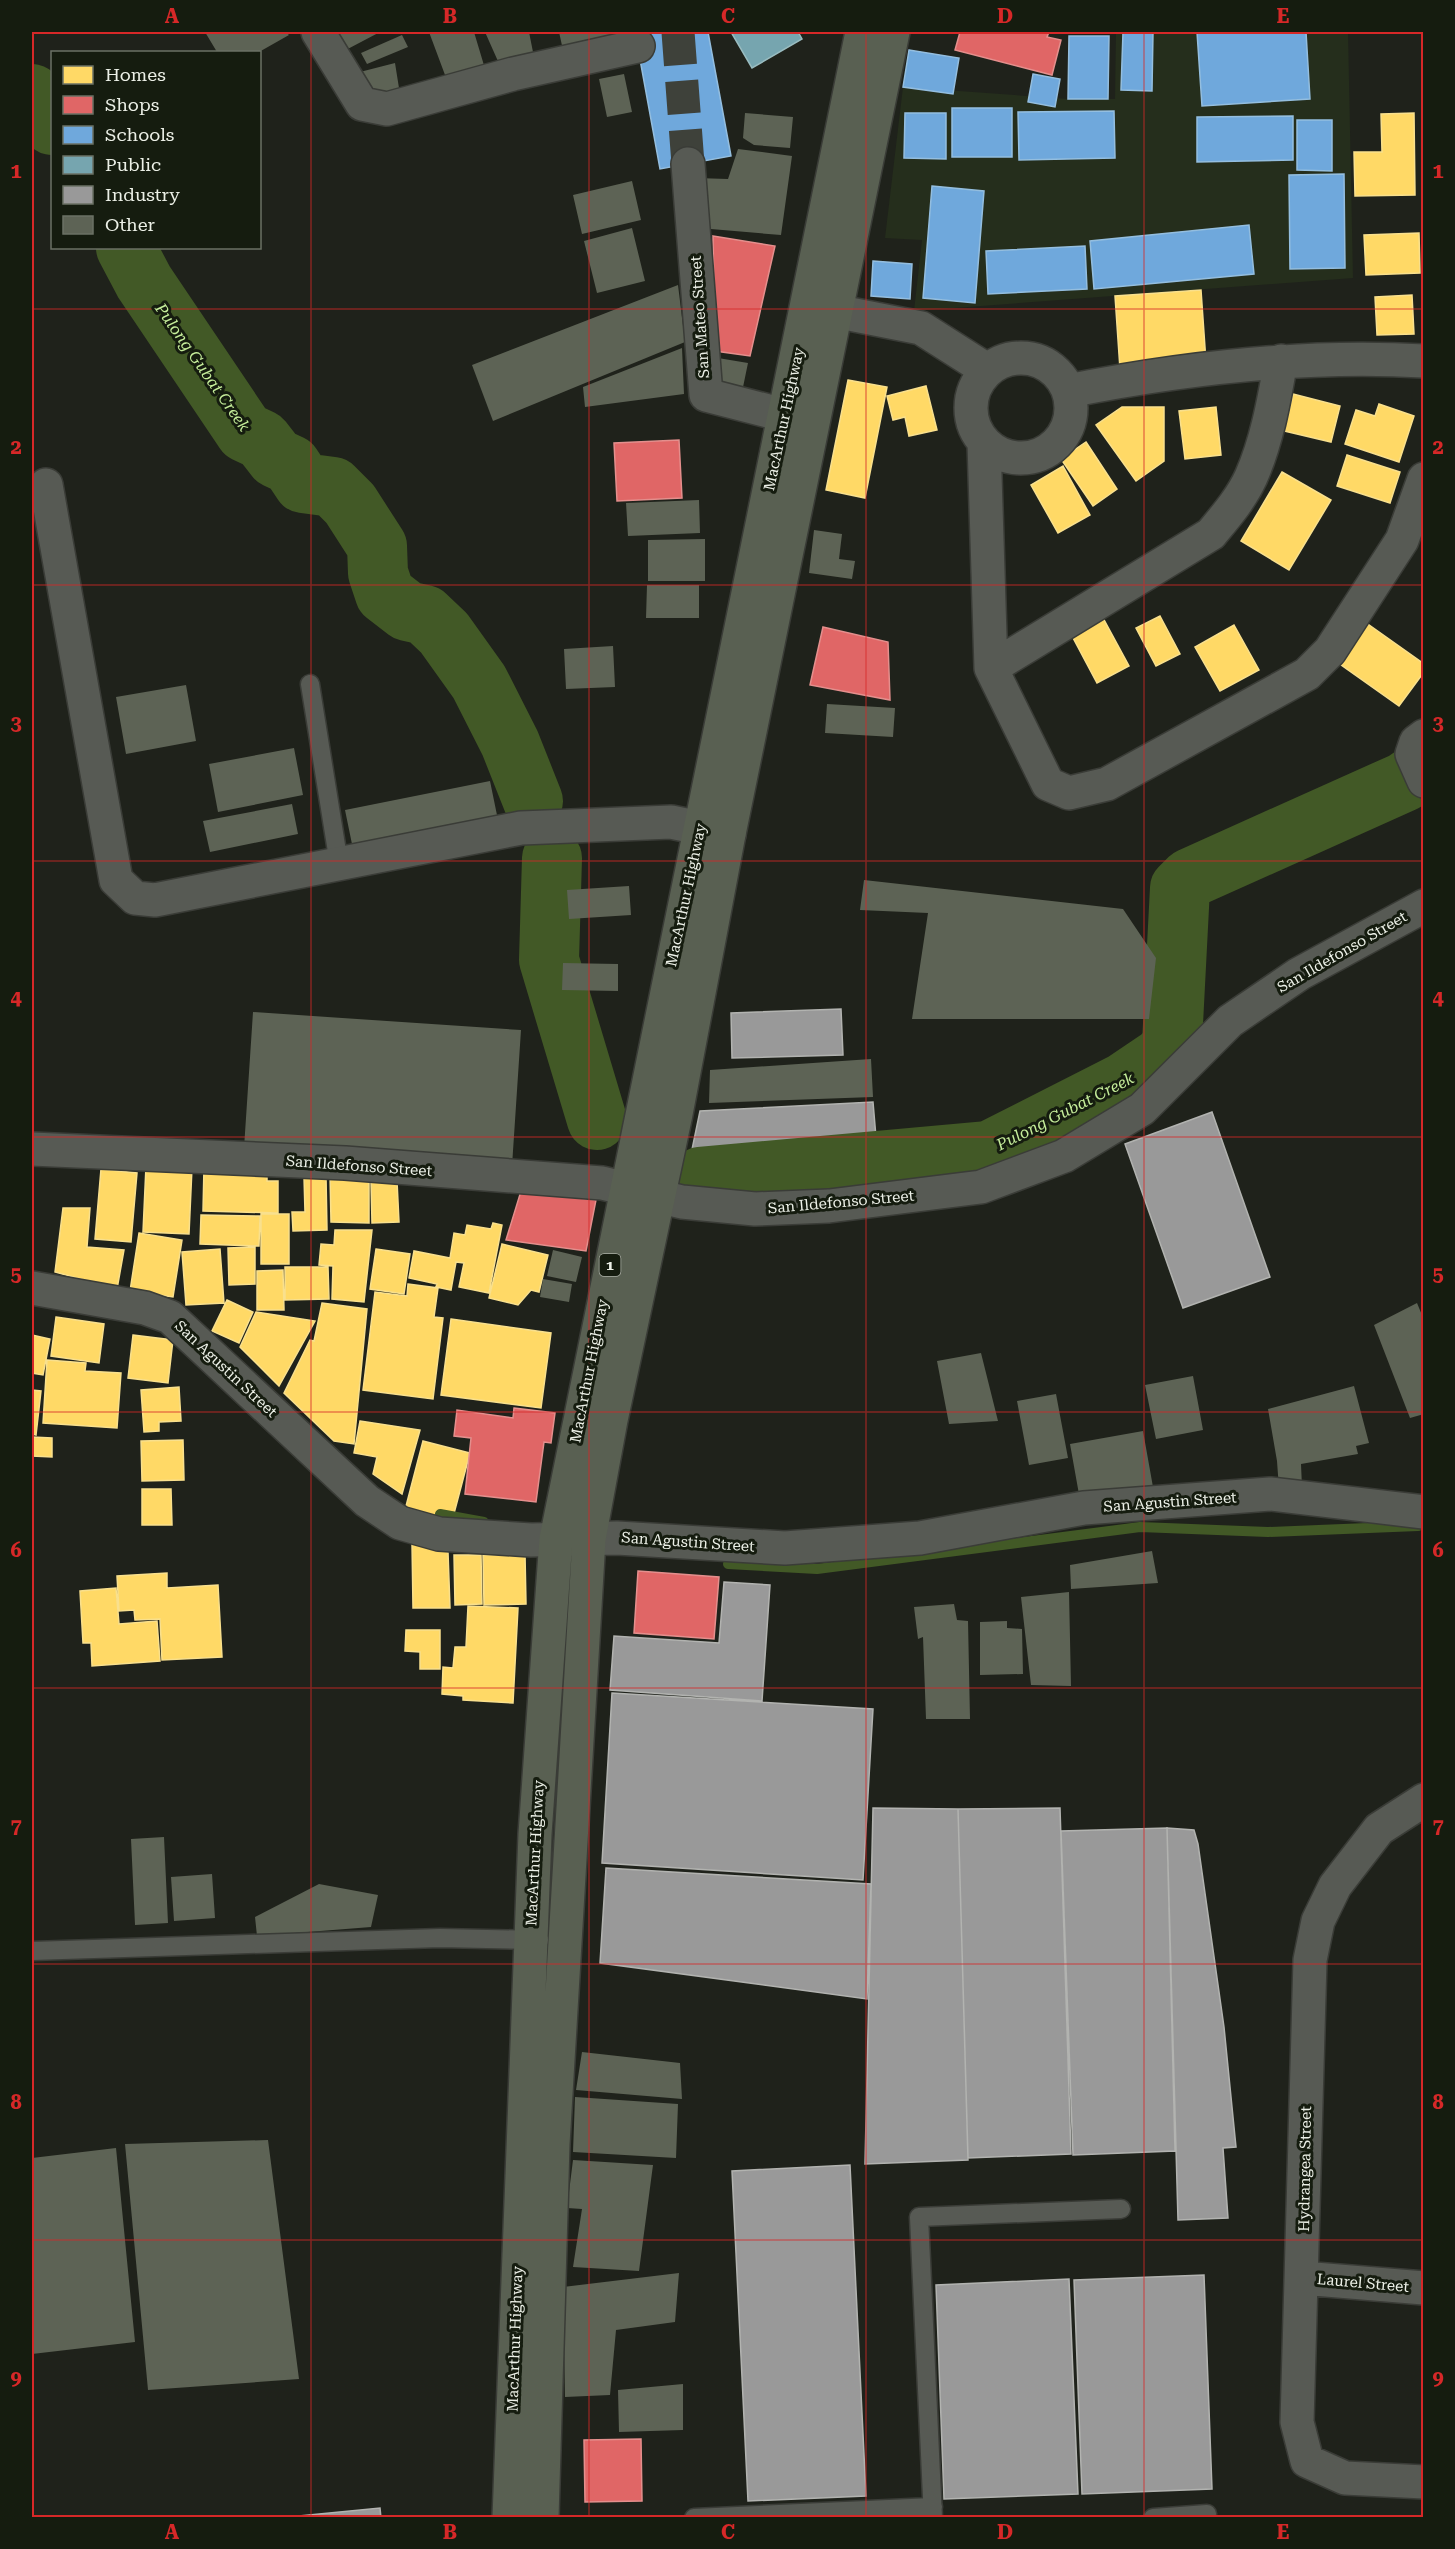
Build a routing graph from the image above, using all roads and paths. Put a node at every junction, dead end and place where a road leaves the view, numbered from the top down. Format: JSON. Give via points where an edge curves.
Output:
{"nodes":[{"id":1,"x":318,"y":32,"type":"edge"},
{"id":2,"x":862,"y":32,"type":"edge"},
{"id":3,"x":893,"y":32,"type":"edge"},
{"id":4,"x":638,"y":46,"type":"dead end"},
{"id":5,"x":688,"y":164,"type":"tunnel mouth"},
{"id":6,"x":822,"y":308,"type":"junction"},
{"id":7,"x":1281,"y":361,"type":"junction"},
{"id":8,"x":1424,"y":361,"type":"edge"},
{"id":9,"x":987,"y":370,"type":"junction"},
{"id":10,"x":1068,"y":391,"type":"junction"},
{"id":11,"x":800,"y":419,"type":"junction"},
{"id":12,"x":984,"y":443,"type":"junction"},
{"id":13,"x":1424,"y":479,"type":"edge"},
{"id":14,"x":46,"y":484,"type":"dead end"},
{"id":15,"x":991,"y":668,"type":"junction"},
{"id":16,"x":310,"y":684,"type":"dead end"},
{"id":17,"x":715,"y":830,"type":"junction"},
{"id":18,"x":339,"y":864,"type":"junction"},
{"id":19,"x":1424,"y":906,"type":"edge"},
{"id":20,"x":32,"y":1149,"type":"edge"},
{"id":21,"x":626,"y":1188,"type":"junction"},
{"id":22,"x":658,"y":1196,"type":"junction"},
{"id":23,"x":32,"y":1288,"type":"edge"},
{"id":24,"x":1424,"y":1512,"type":"edge"},
{"id":25,"x":556,"y":1539,"type":"junction"},
{"id":26,"x":589,"y":1539,"type":"junction"},
{"id":27,"x":1424,"y":1800,"type":"edge"},
{"id":28,"x":530,"y":1940,"type":"junction"},
{"id":29,"x":564,"y":1943,"type":"junction"},
{"id":30,"x":32,"y":1951,"type":"edge"},
{"id":31,"x":1121,"y":2209,"type":"dead end"},
{"id":32,"x":1302,"y":2278,"type":"junction"},
{"id":33,"x":1424,"y":2288,"type":"edge"},
{"id":34,"x":1424,"y":2482,"type":"edge"},
{"id":35,"x":933,"y":2512,"type":"edge"},
{"id":36,"x":1208,"y":2514,"type":"dead end"},
{"id":37,"x":509,"y":2517,"type":"edge"},
{"id":38,"x":542,"y":2517,"type":"edge"},
{"id":39,"x":694,"y":2517,"type":"edge"},
{"id":40,"x":1153,"y":2517,"type":"edge"}],
"edges":[{"from":1,"to":4,"type":"street","via":[[362,104],[387,109],[513,74]]},
{"from":2,"to":6,"type":"highway","name":"MacArthur Highway","number":"1"},
{"from":3,"to":6,"type":"highway","name":"MacArthur Highway","number":"1"},
{"from":5,"to":11,"type":"street","name":"San Mateo Street","via":[[706,395]]},
{"from":6,"to":9,"type":"street","via":[[921,328]]},
{"from":6,"to":11,"type":"highway","name":"MacArthur Highway","number":"1"},
{"from":7,"to":8,"type":"street"},
{"from":7,"to":10,"type":"street"},
{"from":7,"to":15,"type":"street","via":[[1274,404],[1251,477],[1233,508],[1211,534]]},
{"from":9,"to":10,"type":"street","via":[[1019,357],[1040,361],[1055,370]]},
{"from":9,"to":12,"type":"street","via":[[971,397],[970,415]]},
{"from":10,"to":12,"type":"street","via":[[1070,420],[1062,438],[1050,451],[1026,459],[1008,458]]},
{"from":11,"to":17,"type":"highway","name":"MacArthur Highway","number":"1"},
{"from":12,"to":15,"type":"street"},
{"from":13,"to":15,"type":"street","via":[[1402,540],[1330,651],[1307,674],[1107,784],[1069,794],[1048,784]]},
{"from":14,"to":18,"type":"street","via":[[116,880],[135,898],[155,900]]},
{"from":16,"to":18,"type":"lane"},
{"from":17,"to":18,"type":"street","via":[[671,822],[521,828]]},
{"from":17,"to":21,"type":"highway","name":"MacArthur Highway","number":"1"},
{"from":17,"to":22,"type":"highway","name":"MacArthur Highway","number":"1"},
{"from":19,"to":22,"type":"street","name":"San Ildefonso Street","via":[[1299,974],[1240,1014],[1192,1056],[1142,1109],[1064,1156],[981,1187],[828,1206],[755,1209]]},
{"from":20,"to":21,"type":"street","name":"San Ildefonso Street","via":[[345,1163]]},
{"from":21,"to":22,"type":"street","name":"San Ildefonso Street"},
{"from":21,"to":25,"type":"highway","name":"MacArthur Highway","number":"1"},
{"from":22,"to":26,"type":"highway","name":"MacArthur Highway","number":"1"},
{"from":23,"to":25,"type":"street","name":"San Agustin Street","via":[[145,1308],[170,1317],[367,1501],[400,1523],[439,1534]]},
{"from":24,"to":26,"type":"street","name":"San Agustin Street","via":[[1270,1494],[1084,1508],[920,1538],[785,1548]]},
{"from":25,"to":26,"type":"street","name":"San Agustin Street"},
{"from":25,"to":28,"type":"highway","name":"MacArthur Highway","number":"1"},
{"from":26,"to":29,"type":"highway","name":"MacArthur Highway","number":"1"},
{"from":27,"to":32,"type":"street","name":"Hydrangea Street","via":[[1379,1829],[1335,1886],[1318,1921],[1310,1960]]},
{"from":28,"to":29,"type":"lane"},
{"from":28,"to":30,"type":"lane","via":[[367,1940]]},
{"from":28,"to":37,"type":"highway","name":"MacArthur Highway","number":"1"},
{"from":29,"to":38,"type":"highway","name":"MacArthur Highway","number":"1"},
{"from":31,"to":35,"type":"lane","via":[[919,2217]]},
{"from":32,"to":33,"type":"street","name":"Laurel Street"},
{"from":32,"to":34,"type":"street","name":"Hydrangea Street","via":[[1297,2422],[1307,2461],[1346,2478]]},
{"from":35,"to":39,"type":"lane"},
{"from":36,"to":40,"type":"lane"}]}
